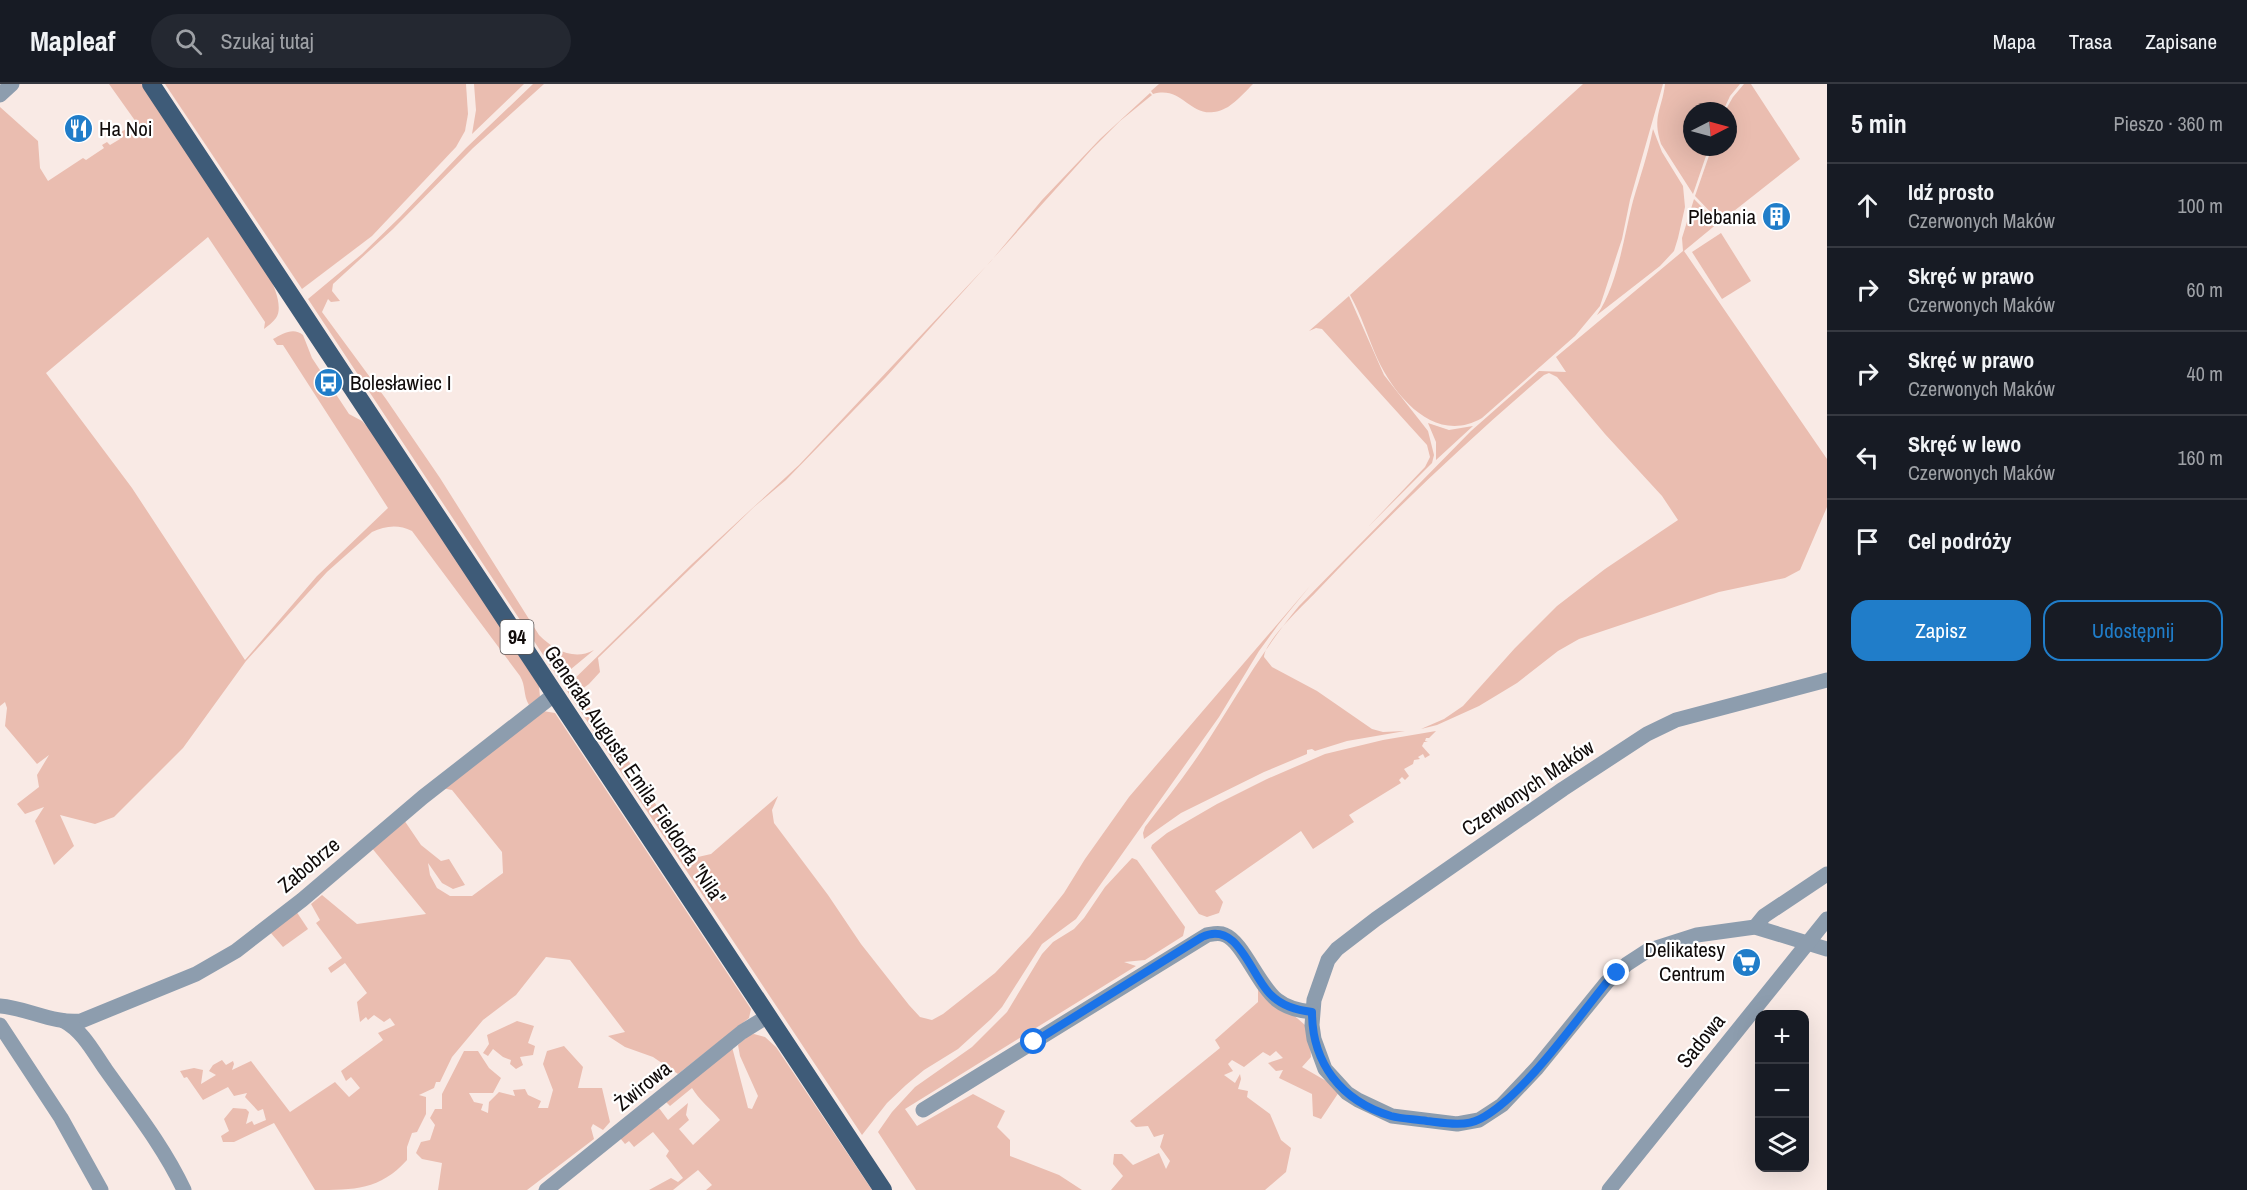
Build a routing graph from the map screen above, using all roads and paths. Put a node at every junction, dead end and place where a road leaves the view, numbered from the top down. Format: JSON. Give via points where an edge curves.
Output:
{"nodes":[{"id":1,"x":12,"y":84,"type":"edge"},
{"id":2,"x":151,"y":84,"type":"edge"},
{"id":3,"x":0,"y":95,"type":"edge"},
{"id":4,"x":1827,"y":680,"type":"edge"},
{"id":5,"x":555,"y":694,"type":"junction"},
{"id":6,"x":1827,"y":874,"type":"edge"},
{"id":7,"x":1827,"y":919,"type":"edge"},
{"id":8,"x":1755,"y":927,"type":"junction"},
{"id":9,"x":1807,"y":943,"type":"junction"},
{"id":10,"x":1827,"y":950,"type":"edge"},
{"id":11,"x":0,"y":1006,"type":"edge"},
{"id":12,"x":1312,"y":1012,"type":"junction"},
{"id":13,"x":768,"y":1016,"type":"junction"},
{"id":14,"x":64,"y":1021,"type":"junction"},
{"id":15,"x":0,"y":1024,"type":"edge"},
{"id":16,"x":923,"y":1110,"type":"dead end"},
{"id":17,"x":100,"y":1190,"type":"edge"},
{"id":18,"x":184,"y":1190,"type":"edge"},
{"id":19,"x":546,"y":1190,"type":"edge"},
{"id":20,"x":883,"y":1190,"type":"edge"},
{"id":21,"x":1609,"y":1190,"type":"edge"}],
"edges":[{"from":1,"to":3,"type":"street"},
{"from":2,"to":5,"type":"main road","name":"Generała Augusta Emila Fieldorfa \"Nila\"","number":"94"},
{"from":4,"to":12,"type":"street","name":"Czerwonych Maków","via":[[1676,720],[1630,744],[1337,949],[1322,972]]},
{"from":5,"to":13,"type":"main road","name":"Generała Augusta Emila Fieldorfa \"Nila\"","number":"94"},
{"from":5,"to":14,"type":"street","name":"Zabobrze","via":[[236,951],[196,974],[97,1015],[81,1021]]},
{"from":6,"to":8,"type":"street","via":[[1764,916]]},
{"from":7,"to":9,"type":"street","name":"Sadowa"},
{"from":8,"to":9,"type":"street","name":"Czerwonych Maków"},
{"from":8,"to":12,"type":"street","name":"Czerwonych Maków","via":[[1681,939],[1627,963],[1537,1068],[1502,1105],[1479,1120],[1457,1124],[1392,1116],[1347,1093],[1325,1069],[1318,1054]]},
{"from":9,"to":10,"type":"street","name":"Czerwonych Maków"},
{"from":9,"to":21,"type":"street","name":"Sadowa"},
{"from":11,"to":14,"type":"street","name":"Zabobrze"},
{"from":12,"to":16,"type":"street","via":[[1293,1008],[1274,997],[1227,935],[1207,935]]},
{"from":13,"to":19,"type":"street","name":"Żwirowa","via":[[742,1032]]},
{"from":13,"to":20,"type":"main road","name":"Generała Augusta Emila Fieldorfa \"Nila\"","number":"94"},
{"from":14,"to":18,"type":"street","name":"Zabobrze","via":[[81,1035],[132,1106]]},
{"from":15,"to":17,"type":"street","via":[[61,1118]]}]}
